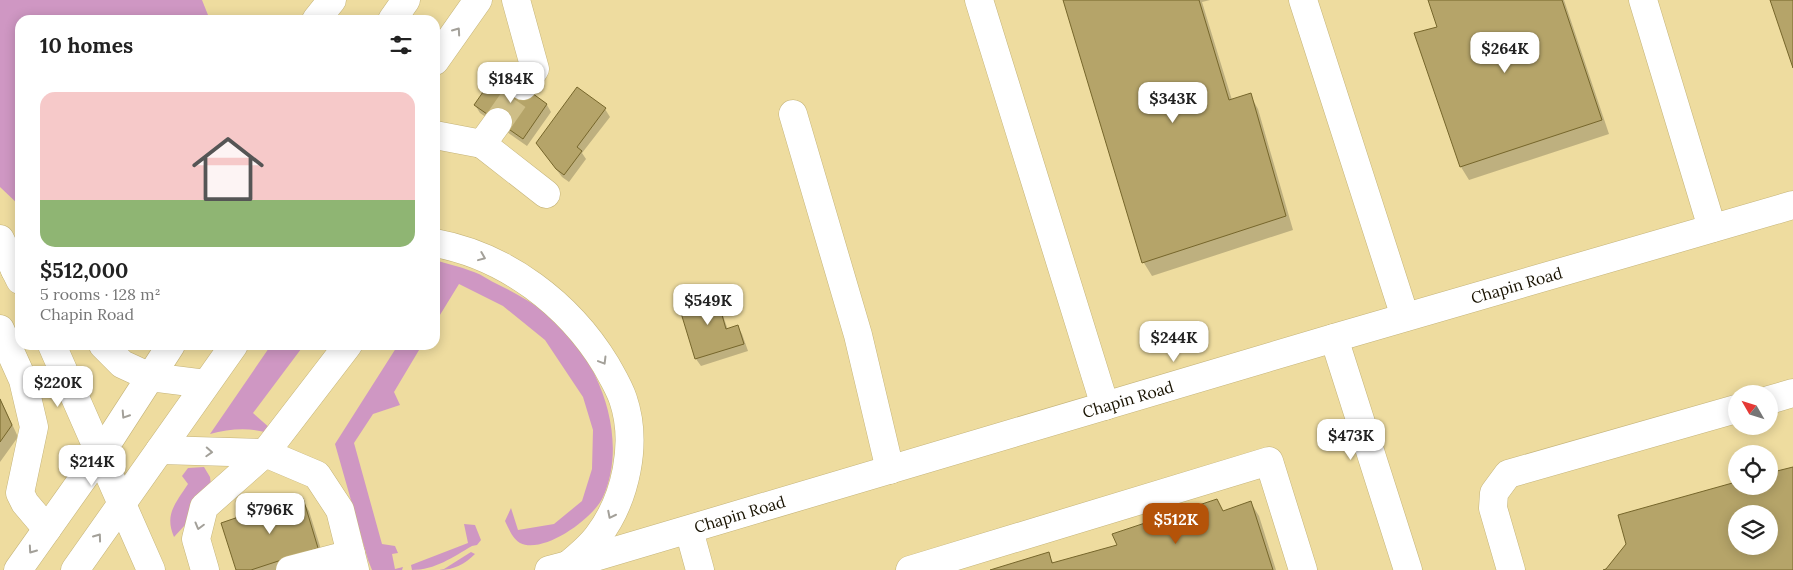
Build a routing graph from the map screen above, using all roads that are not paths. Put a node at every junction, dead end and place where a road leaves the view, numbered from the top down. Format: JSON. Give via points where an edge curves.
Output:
{"nodes":[{"id":1,"x":332,"y":0,"type":"edge"},
{"id":2,"x":406,"y":0,"type":"edge"},
{"id":3,"x":478,"y":0,"type":"edge"},
{"id":4,"x":516,"y":0,"type":"edge"},
{"id":5,"x":979,"y":0,"type":"edge"},
{"id":6,"x":1303,"y":0,"type":"edge"},
{"id":7,"x":1643,"y":0,"type":"edge"},
{"id":8,"x":320,"y":15,"type":"edge"},
{"id":9,"x":396,"y":15,"type":"edge"},
{"id":10,"x":440,"y":54,"type":"edge"},
{"id":11,"x":523,"y":86,"type":"tunnel mouth"},
{"id":12,"x":793,"y":114,"type":"dead end"},
{"id":13,"x":498,"y":122,"type":"tunnel mouth"},
{"id":14,"x":440,"y":136,"type":"edge"},
{"id":15,"x":482,"y":144,"type":"junction"},
{"id":16,"x":546,"y":194,"type":"dead end"},
{"id":17,"x":1793,"y":205,"type":"edge"},
{"id":18,"x":1712,"y":228,"type":"junction"},
{"id":19,"x":0,"y":239,"type":"edge"},
{"id":20,"x":440,"y":244,"type":"edge"},
{"id":21,"x":14,"y":274,"type":"edge"},
{"id":22,"x":1405,"y":317,"type":"junction"},
{"id":23,"x":0,"y":329,"type":"edge"},
{"id":24,"x":1334,"y":338,"type":"junction"},
{"id":25,"x":54,"y":350,"type":"edge"},
{"id":26,"x":108,"y":350,"type":"edge"},
{"id":27,"x":168,"y":350,"type":"edge"},
{"id":28,"x":230,"y":350,"type":"edge"},
{"id":29,"x":344,"y":350,"type":"edge"},
{"id":30,"x":150,"y":377,"type":"junction"},
{"id":31,"x":206,"y":384,"type":"junction"},
{"id":32,"x":1793,"y":393,"type":"edge"},
{"id":33,"x":1778,"y":397,"type":"edge"},
{"id":34,"x":1105,"y":406,"type":"junction"},
{"id":35,"x":1728,"y":411,"type":"edge"},
{"id":36,"x":160,"y":450,"type":"junction"},
{"id":37,"x":101,"y":453,"type":"junction"},
{"id":38,"x":265,"y":453,"type":"junction"},
{"id":39,"x":890,"y":470,"type":"junction"},
{"id":40,"x":122,"y":504,"type":"junction"},
{"id":41,"x":47,"y":529,"type":"junction"},
{"id":42,"x":689,"y":530,"type":"junction"},
{"id":43,"x":353,"y":562,"type":"edge"},
{"id":44,"x":557,"y":568,"type":"edge"},
{"id":45,"x":18,"y":570,"type":"edge"},
{"id":46,"x":75,"y":570,"type":"edge"},
{"id":47,"x":151,"y":570,"type":"edge"},
{"id":48,"x":205,"y":570,"type":"edge"},
{"id":49,"x":290,"y":570,"type":"edge"},
{"id":50,"x":700,"y":570,"type":"edge"},
{"id":51,"x":910,"y":570,"type":"edge"},
{"id":52,"x":1303,"y":570,"type":"edge"},
{"id":53,"x":1408,"y":570,"type":"edge"},
{"id":54,"x":1511,"y":570,"type":"edge"}],
"edges":[{"from":1,"to":8,"type":"main road"},
{"from":2,"to":9,"type":"main road"},
{"from":10,"to":3,"type":"main road","one_way":true},
{"from":4,"to":11,"type":"main road","via":[[535,69]]},
{"from":5,"to":34,"type":"main road"},
{"from":6,"to":22,"type":"main road"},
{"from":7,"to":18,"type":"main road"},
{"from":12,"to":39,"type":"main road","via":[[858,335]]},
{"from":13,"to":15,"type":"main road"},
{"from":14,"to":15,"type":"main road"},
{"from":15,"to":16,"type":"main road"},
{"from":17,"to":18,"type":"main road","name":"Chapin Road"},
{"from":18,"to":22,"type":"main road","name":"Chapin Road"},
{"from":19,"to":21,"type":"main road"},
{"from":20,"to":44,"type":"main road","one_way":true,"via":[[487,259],[519,276],[548,298],[574,322],[618,387],[628,416],[630,439],[626,470],[616,505],[586,550]]},
{"from":22,"to":24,"type":"main road","name":"Chapin Road"},
{"from":23,"to":41,"type":"main road","via":[[23,380],[34,427],[20,493]]},
{"from":24,"to":34,"type":"main road","name":"Chapin Road"},
{"from":24,"to":53,"type":"main road"},
{"from":25,"to":37,"type":"main road"},
{"from":26,"to":30,"type":"main road","via":[[122,364]]},
{"from":27,"to":30,"type":"main road"},
{"from":28,"to":31,"type":"main road"},
{"from":29,"to":38,"type":"main road"},
{"from":30,"to":31,"type":"main road"},
{"from":30,"to":37,"type":"main road","one_way":true},
{"from":31,"to":36,"type":"main road"},
{"from":32,"to":33,"type":"main road"},
{"from":34,"to":39,"type":"main road","name":"Chapin Road"},
{"from":35,"to":54,"type":"main road","via":[[1508,474],[1494,493],[1493,508]]},
{"from":36,"to":38,"type":"main road","one_way":true},
{"from":36,"to":40,"type":"main road"},
{"from":37,"to":40,"type":"main road"},
{"from":37,"to":41,"type":"main road"},
{"from":38,"to":43,"type":"main road","via":[[317,475],[340,510]]},
{"from":38,"to":48,"type":"main road","one_way":true,"via":[[204,507],[196,539]]},
{"from":39,"to":42,"type":"main road","name":"Chapin Road"},
{"from":46,"to":40,"type":"main road","one_way":true},
{"from":40,"to":47,"type":"main road"},
{"from":41,"to":45,"type":"main road","one_way":true},
{"from":42,"to":44,"type":"main road","name":"Chapin Road"},
{"from":42,"to":50,"type":"main road"},
{"from":43,"to":49,"type":"main road"},
{"from":51,"to":52,"type":"main road","via":[[1269,461]]}]}
